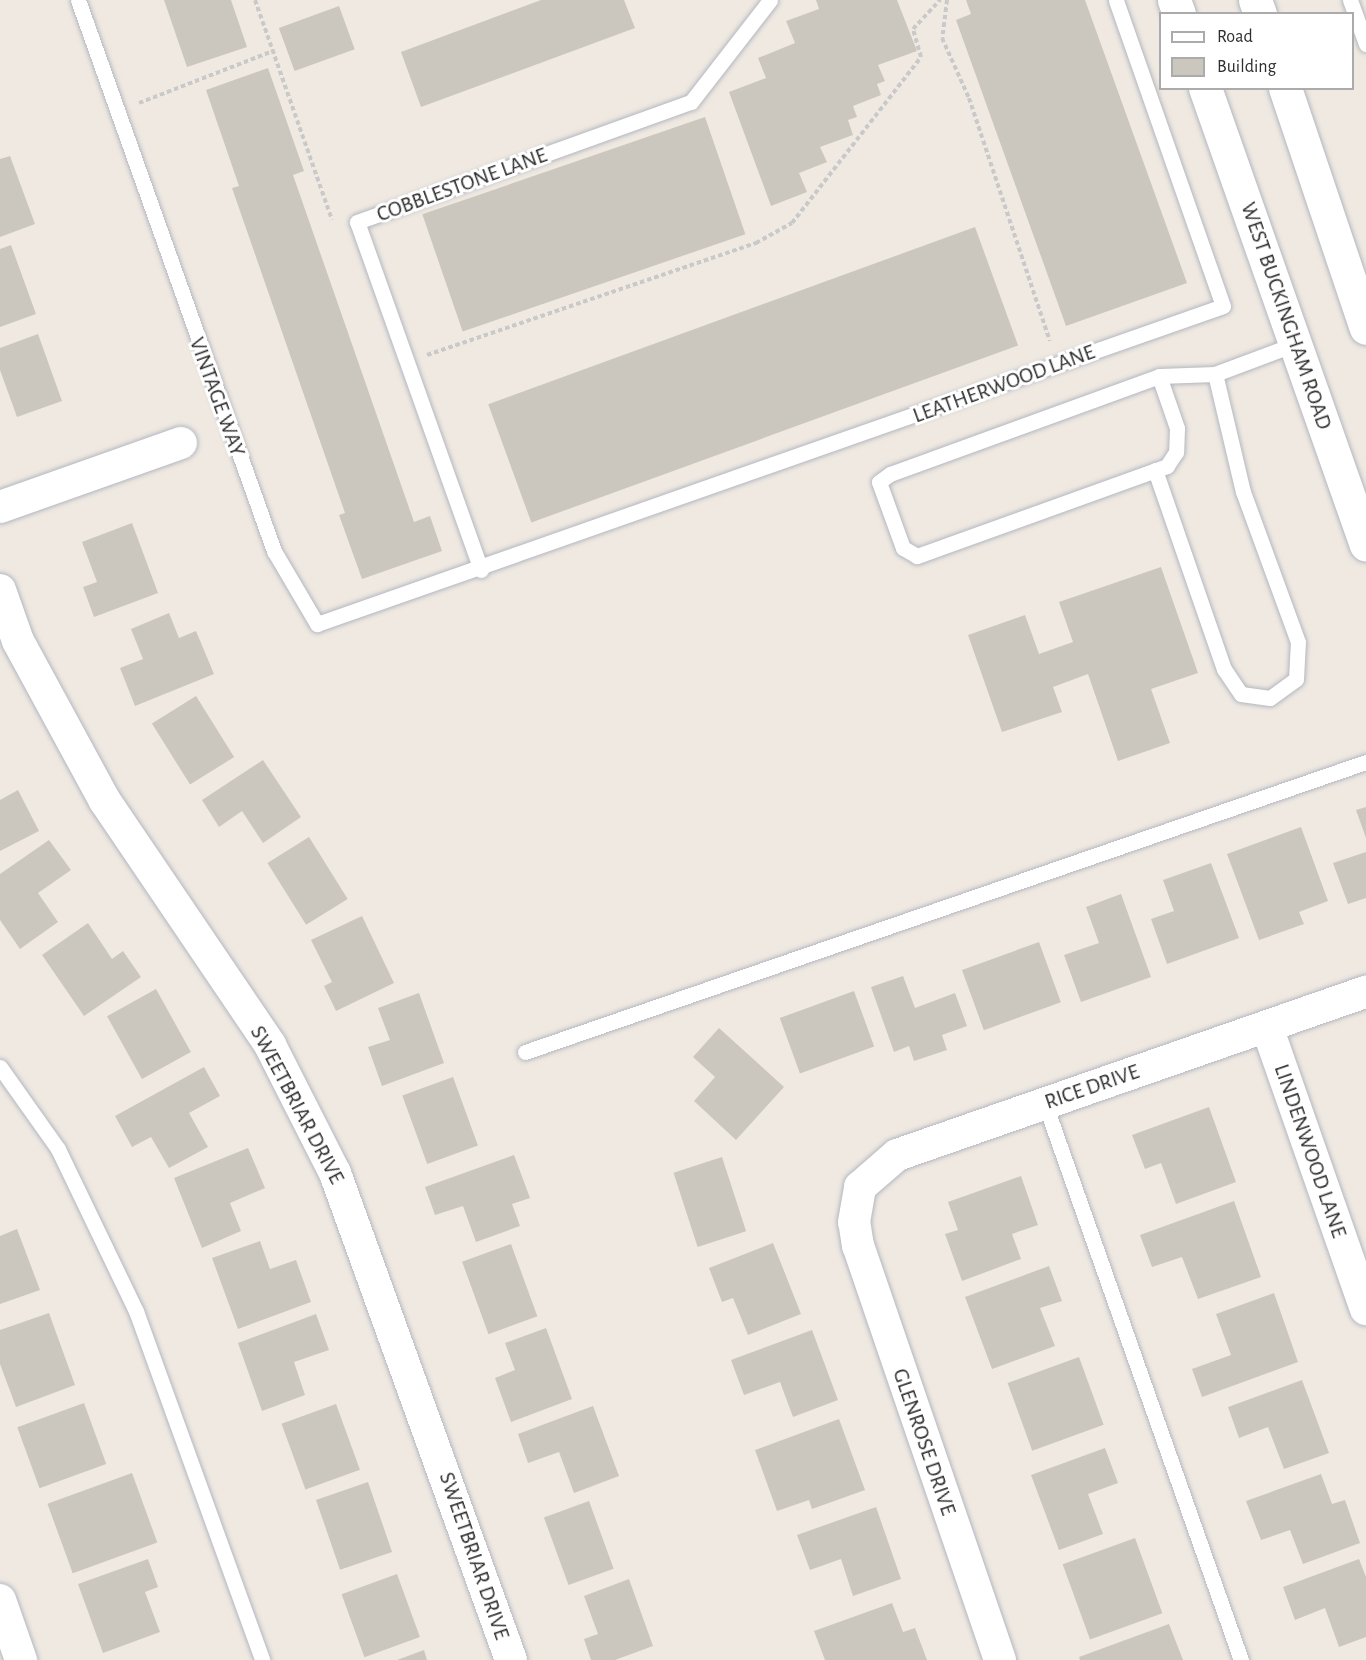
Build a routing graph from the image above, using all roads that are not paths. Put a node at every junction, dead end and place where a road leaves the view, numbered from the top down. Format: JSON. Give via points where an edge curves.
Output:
{"nodes":[{"id":1,"x":78,"y":0,"type":"edge"},
{"id":2,"x":770,"y":0,"type":"edge"},
{"id":3,"x":1116,"y":0,"type":"edge"},
{"id":4,"x":1350,"y":0,"type":"edge"},
{"id":5,"x":1366,"y":44,"type":"edge"},
{"id":6,"x":1207,"y":90,"type":"edge"},
{"id":7,"x":1286,"y":90,"type":"edge"},
{"id":8,"x":1363,"y":312,"type":"edge"},
{"id":9,"x":1295,"y":344,"type":"junction"},
{"id":10,"x":1215,"y":374,"type":"junction"},
{"id":11,"x":1159,"y":375,"type":"junction"},
{"id":12,"x":181,"y":443,"type":"dead end"},
{"id":13,"x":1155,"y":470,"type":"junction"},
{"id":14,"x":0,"y":507,"type":"edge"},
{"id":15,"x":1366,"y":544,"type":"edge"},
{"id":16,"x":481,"y":570,"type":"junction"},
{"id":17,"x":0,"y":590,"type":"edge"},
{"id":18,"x":1366,"y":762,"type":"edge"},
{"id":19,"x":1366,"y":992,"type":"edge"},
{"id":20,"x":1267,"y":1027,"type":"junction"},
{"id":21,"x":525,"y":1052,"type":"dead end"},
{"id":22,"x":0,"y":1067,"type":"edge"},
{"id":23,"x":1045,"y":1104,"type":"junction"},
{"id":24,"x":854,"y":1222,"type":"joint"},
{"id":25,"x":1366,"y":1309,"type":"edge"},
{"id":26,"x":0,"y":1600,"type":"edge"},
{"id":27,"x":21,"y":1660,"type":"edge"},
{"id":28,"x":262,"y":1660,"type":"edge"},
{"id":29,"x":511,"y":1660,"type":"edge"},
{"id":30,"x":1000,"y":1660,"type":"edge"},
{"id":31,"x":1241,"y":1660,"type":"edge"}],
"edges":[{"from":1,"to":16,"type":"lane","name":"VINTAGE WAY","via":[[229,433],[274,551],[303,606],[317,624]]},
{"from":2,"to":16,"type":"lane","name":"COBBLESTONE LANE","via":[[691,102],[357,222]]},
{"from":3,"to":16,"type":"lane","name":"LEATHERWOOD LANE","via":[[1223,306]]},
{"from":4,"to":5,"type":"lane"},
{"from":6,"to":9,"type":"main road","name":"WEST BUCKINGHAM ROAD"},
{"from":7,"to":8,"type":"main road"},
{"from":9,"to":10,"type":"lane"},
{"from":9,"to":15,"type":"main road","name":"WEST BUCKINGHAM ROAD"},
{"from":10,"to":11,"type":"lane"},
{"from":10,"to":13,"type":"lane","via":[[1244,492],[1298,642],[1296,679],[1270,698],[1241,694],[1224,669]]},
{"from":11,"to":13,"type":"lane","via":[[1177,428],[1176,452],[1167,466]]},
{"from":11,"to":13,"type":"lane","via":[[890,474],[879,482],[903,548],[917,556]]},
{"from":12,"to":14,"type":"street"},
{"from":17,"to":29,"type":"street","name":"SWEETBRIAR DRIVE","via":[[18,640],[105,801],[270,1045],[335,1173]]},
{"from":18,"to":21,"type":"lane"},
{"from":19,"to":20,"type":"street","name":"RICE DRIVE"},
{"from":20,"to":23,"type":"street","name":"RICE DRIVE"},
{"from":20,"to":25,"type":"street","name":"LINDENWOOD LANE"},
{"from":22,"to":28,"type":"lane","via":[[58,1149],[136,1311]]},
{"from":23,"to":24,"type":"street","name":"RICE DRIVE","via":[[897,1155],[860,1187]]},
{"from":23,"to":31,"type":"lane"},
{"from":24,"to":30,"type":"street","name":"GLENROSE DRIVE"},
{"from":26,"to":27,"type":"street"}]}
